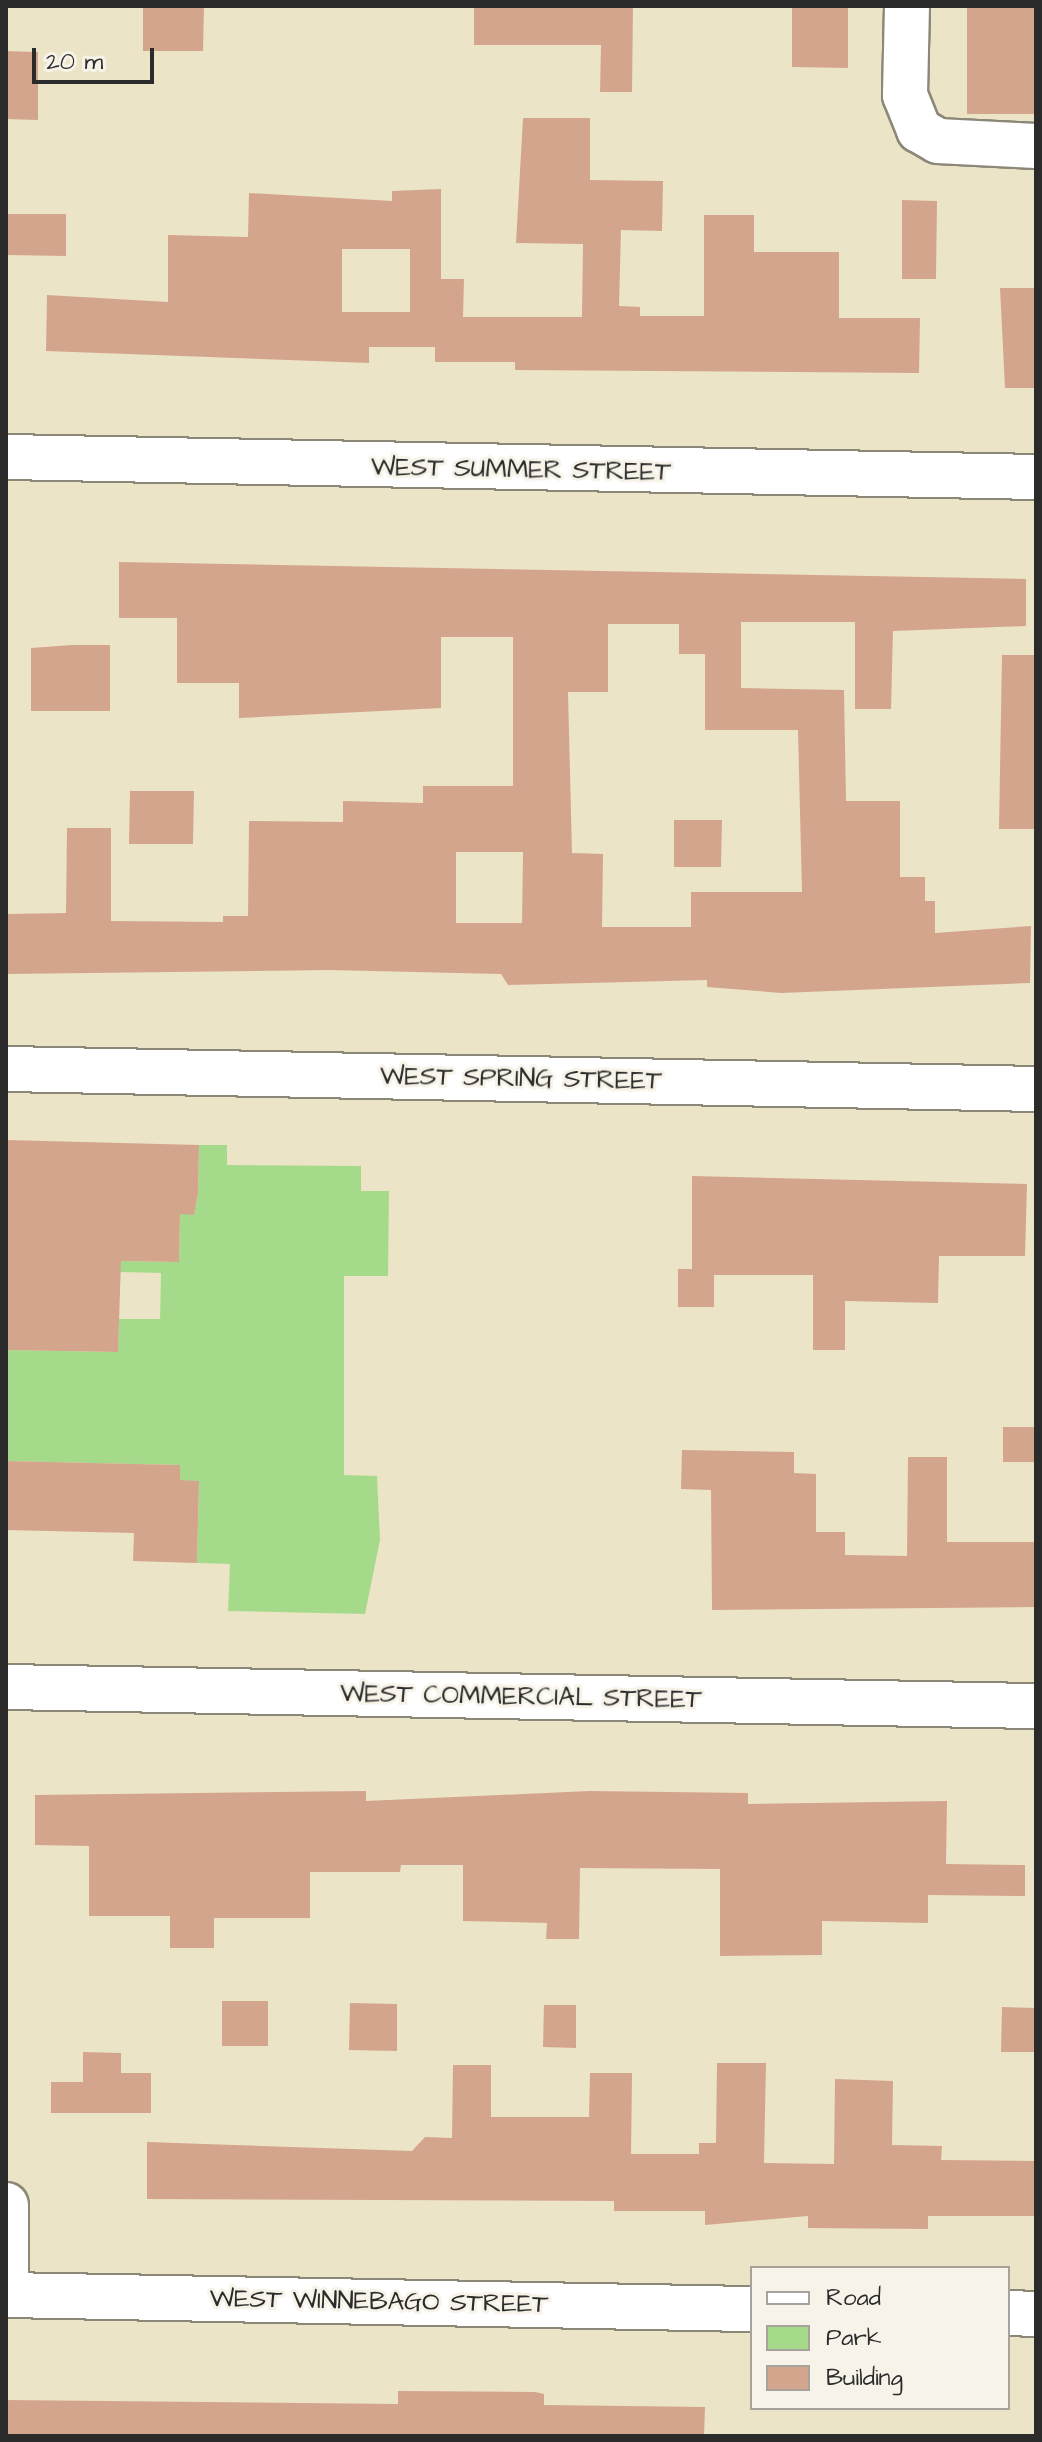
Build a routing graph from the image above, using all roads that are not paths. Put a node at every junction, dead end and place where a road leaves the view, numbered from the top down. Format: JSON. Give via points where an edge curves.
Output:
{"nodes":[{"id":1,"x":907,"y":6,"type":"edge"},
{"id":2,"x":1036,"y":146,"type":"edge"},
{"id":3,"x":6,"y":457,"type":"edge"},
{"id":4,"x":1036,"y":477,"type":"edge"},
{"id":5,"x":6,"y":1069,"type":"edge"},
{"id":6,"x":1036,"y":1089,"type":"edge"},
{"id":7,"x":6,"y":1687,"type":"edge"},
{"id":8,"x":1036,"y":1706,"type":"edge"},
{"id":9,"x":6,"y":2205,"type":"edge"},
{"id":10,"x":6,"y":2295,"type":"edge"},
{"id":11,"x":750,"y":2309,"type":"edge"},
{"id":12,"x":1010,"y":2313,"type":"edge"},
{"id":13,"x":1036,"y":2314,"type":"edge"}],
"edges":[{"from":1,"to":2,"type":"street","via":[[905,95],[919,130],[938,141]]},
{"from":3,"to":4,"type":"street","name":"WEST SUMMER STREET"},
{"from":5,"to":6,"type":"street","name":"WEST SPRING STREET"},
{"from":7,"to":8,"type":"street","name":"WEST COMMERCIAL STREET"},
{"from":9,"to":10,"type":"street"},
{"from":10,"to":11,"type":"street","name":"WEST WINNEBAGO STREET"},
{"from":12,"to":13,"type":"street"}]}
